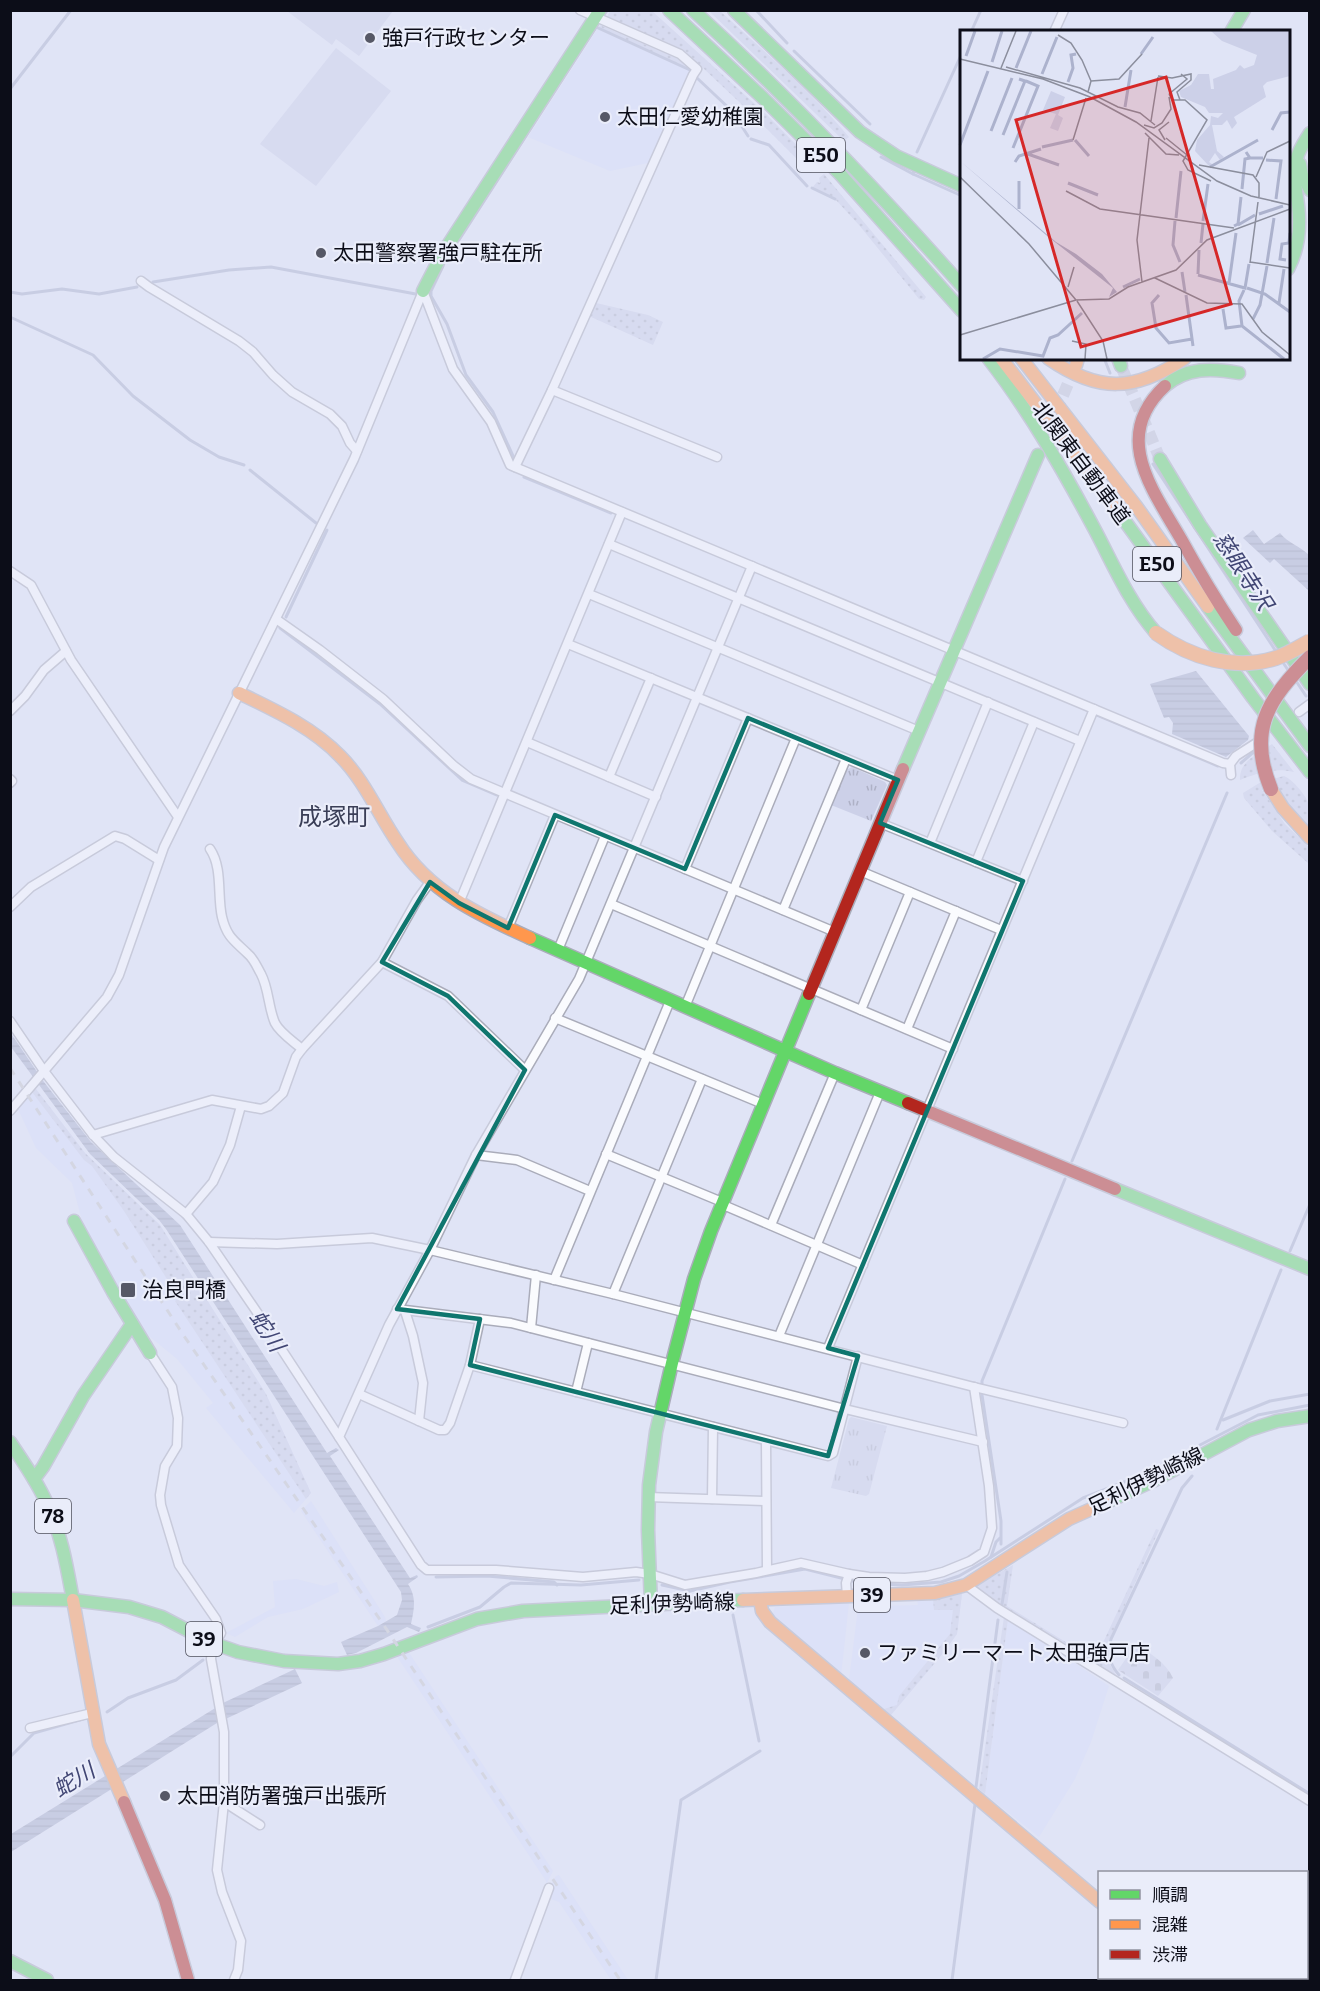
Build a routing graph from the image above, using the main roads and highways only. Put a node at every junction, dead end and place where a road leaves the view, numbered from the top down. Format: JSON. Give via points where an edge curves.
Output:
{"nodes":[{"id":1,"x":669,"y":10,"type":"edge"},
{"id":2,"x":693,"y":10,"type":"edge"},
{"id":3,"x":734,"y":10,"type":"edge"},
{"id":4,"x":1237,"y":10,"type":"edge"},
{"id":5,"x":1244,"y":10,"type":"edge"},
{"id":6,"x":598,"y":14,"type":"edge"},
{"id":7,"x":1230,"y":30,"type":"edge"},
{"id":8,"x":1231,"y":30,"type":"edge"},
{"id":9,"x":1307,"y":136,"type":"edge"},
{"id":10,"x":960,"y":185,"type":"edge"},
{"id":11,"x":1310,"y":190,"type":"edge"},
{"id":12,"x":880,"y":194,"type":"junction"},
{"id":13,"x":1290,"y":265,"type":"edge"},
{"id":14,"x":960,"y":268,"type":"edge"},
{"id":15,"x":960,"y":284,"type":"edge"},
{"id":16,"x":423,"y":291,"type":"road end"},
{"id":17,"x":945,"y":293,"type":"junction"},
{"id":18,"x":960,"y":309,"type":"edge"},
{"id":19,"x":960,"y":320,"type":"edge"},
{"id":20,"x":989,"y":360,"type":"edge"},
{"id":21,"x":1003,"y":360,"type":"edge"},
{"id":22,"x":1023,"y":360,"type":"edge"},
{"id":23,"x":1051,"y":360,"type":"edge"},
{"id":24,"x":1182,"y":360,"type":"edge"},
{"id":25,"x":1239,"y":373,"type":"dead end"},
{"id":26,"x":1038,"y":455,"type":"dead end"},
{"id":27,"x":1160,"y":459,"type":"tunnel mouth"},
{"id":28,"x":1310,"y":641,"type":"edge"},
{"id":29,"x":1310,"y":657,"type":"edge"},
{"id":30,"x":1310,"y":684,"type":"edge"},
{"id":31,"x":239,"y":693,"type":"road end"},
{"id":32,"x":1282,"y":710,"type":"junction"},
{"id":33,"x":1310,"y":746,"type":"edge"},
{"id":34,"x":1310,"y":772,"type":"edge"},
{"id":35,"x":1310,"y":838,"type":"edge"},
{"id":36,"x":785,"y":1051,"type":"junction"},
{"id":37,"x":74,"y":1221,"type":"dead end"},
{"id":38,"x":1310,"y":1269,"type":"edge"},
{"id":39,"x":132,"y":1324,"type":"junction"},
{"id":40,"x":150,"y":1353,"type":"road end"},
{"id":41,"x":1310,"y":1416,"type":"edge"},
{"id":42,"x":10,"y":1442,"type":"edge"},
{"id":43,"x":34,"y":1479,"type":"junction"},
{"id":44,"x":10,"y":1599,"type":"edge"},
{"id":45,"x":73,"y":1600,"type":"junction"},
{"id":46,"x":760,"y":1600,"type":"junction"},
{"id":47,"x":651,"y":1604,"type":"junction"},
{"id":48,"x":1098,"y":1900,"type":"edge"},
{"id":49,"x":10,"y":1961,"type":"edge"},
{"id":50,"x":48,"y":1980,"type":"edge"},
{"id":51,"x":188,"y":1980,"type":"edge"}],
"edges":[{"from":1,"to":17,"type":"main road","number":"E50","via":[[840,174]]},
{"from":2,"to":12,"type":"main road","number":"E50","via":[[795,106]]},
{"from":3,"to":10,"type":"main road","via":[[860,132],[896,156]]},
{"from":4,"to":7,"type":"main road"},
{"from":5,"to":8,"type":"main road"},
{"from":6,"to":16,"type":"main road","via":[[441,256]]},
{"from":9,"to":11,"type":"main road","via":[[1299,164]]},
{"from":9,"to":13,"type":"main road","via":[[1298,151],[1294,171],[1299,241]]},
{"from":12,"to":14,"type":"main road"},
{"from":12,"to":15,"type":"main road","number":"E50"},
{"from":17,"to":18,"type":"main road","number":"E50"},
{"from":17,"to":19,"type":"main road"},
{"from":20,"to":28,"type":"main road","bridge":true,"via":[[1032,420],[1132,603],[1156,633],[1189,654],[1241,663],[1275,658]]},
{"from":21,"to":34,"type":"main road","name":"北関東自動車道","number":"E50"},
{"from":22,"to":32,"type":"main road","name":"北関東自動車道","number":"E50","via":[[1136,506]]},
{"from":23,"to":24,"type":"main road","via":[[1089,381],[1118,385],[1147,380]]},
{"from":25,"to":32,"type":"main road","via":[[1198,369],[1169,381],[1144,411],[1138,446],[1152,488],[1205,583],[1263,670]]},
{"from":26,"to":36,"type":"main road"},
{"from":27,"to":30,"type":"main road","via":[[1200,525]]},
{"from":29,"to":35,"type":"main road","bridge":true,"via":[[1263,719],[1260,745],[1271,789]]},
{"from":31,"to":36,"type":"main road","via":[[302,724],[325,741],[357,775],[399,846],[430,882],[459,903]]},
{"from":32,"to":33,"type":"main road","name":"北関東自動車道","number":"E50"},
{"from":36,"to":38,"type":"main road"},
{"from":36,"to":47,"type":"main road","via":[[701,1256],[659,1413],[648,1497]]},
{"from":37,"to":39,"type":"main road"},
{"from":39,"to":40,"type":"main road"},
{"from":39,"to":43,"type":"main road"},
{"from":41,"to":46,"type":"main road","name":"足利伊勢崎線","number":"39","via":[[1277,1421],[1250,1431],[1082,1512],[966,1585],[935,1593],[847,1583]]},
{"from":42,"to":43,"type":"main road","number":"78"},
{"from":43,"to":45,"type":"main road","number":"78","via":[[57,1528]]},
{"from":44,"to":45,"type":"main road","name":"足利伊勢崎線","number":"39"},
{"from":45,"to":47,"type":"main road","name":"足利伊勢崎線","number":"39","via":[[111,1603],[147,1612],[215,1644],[255,1656],[338,1664],[384,1654],[487,1617],[524,1611]]},
{"from":45,"to":51,"type":"main road","via":[[99,1744],[165,1900]]},
{"from":46,"to":47,"type":"main road","name":"足利伊勢崎線","number":"39"},
{"from":46,"to":48,"type":"main road","via":[[770,1622]]},
{"from":49,"to":50,"type":"main road"}]}
